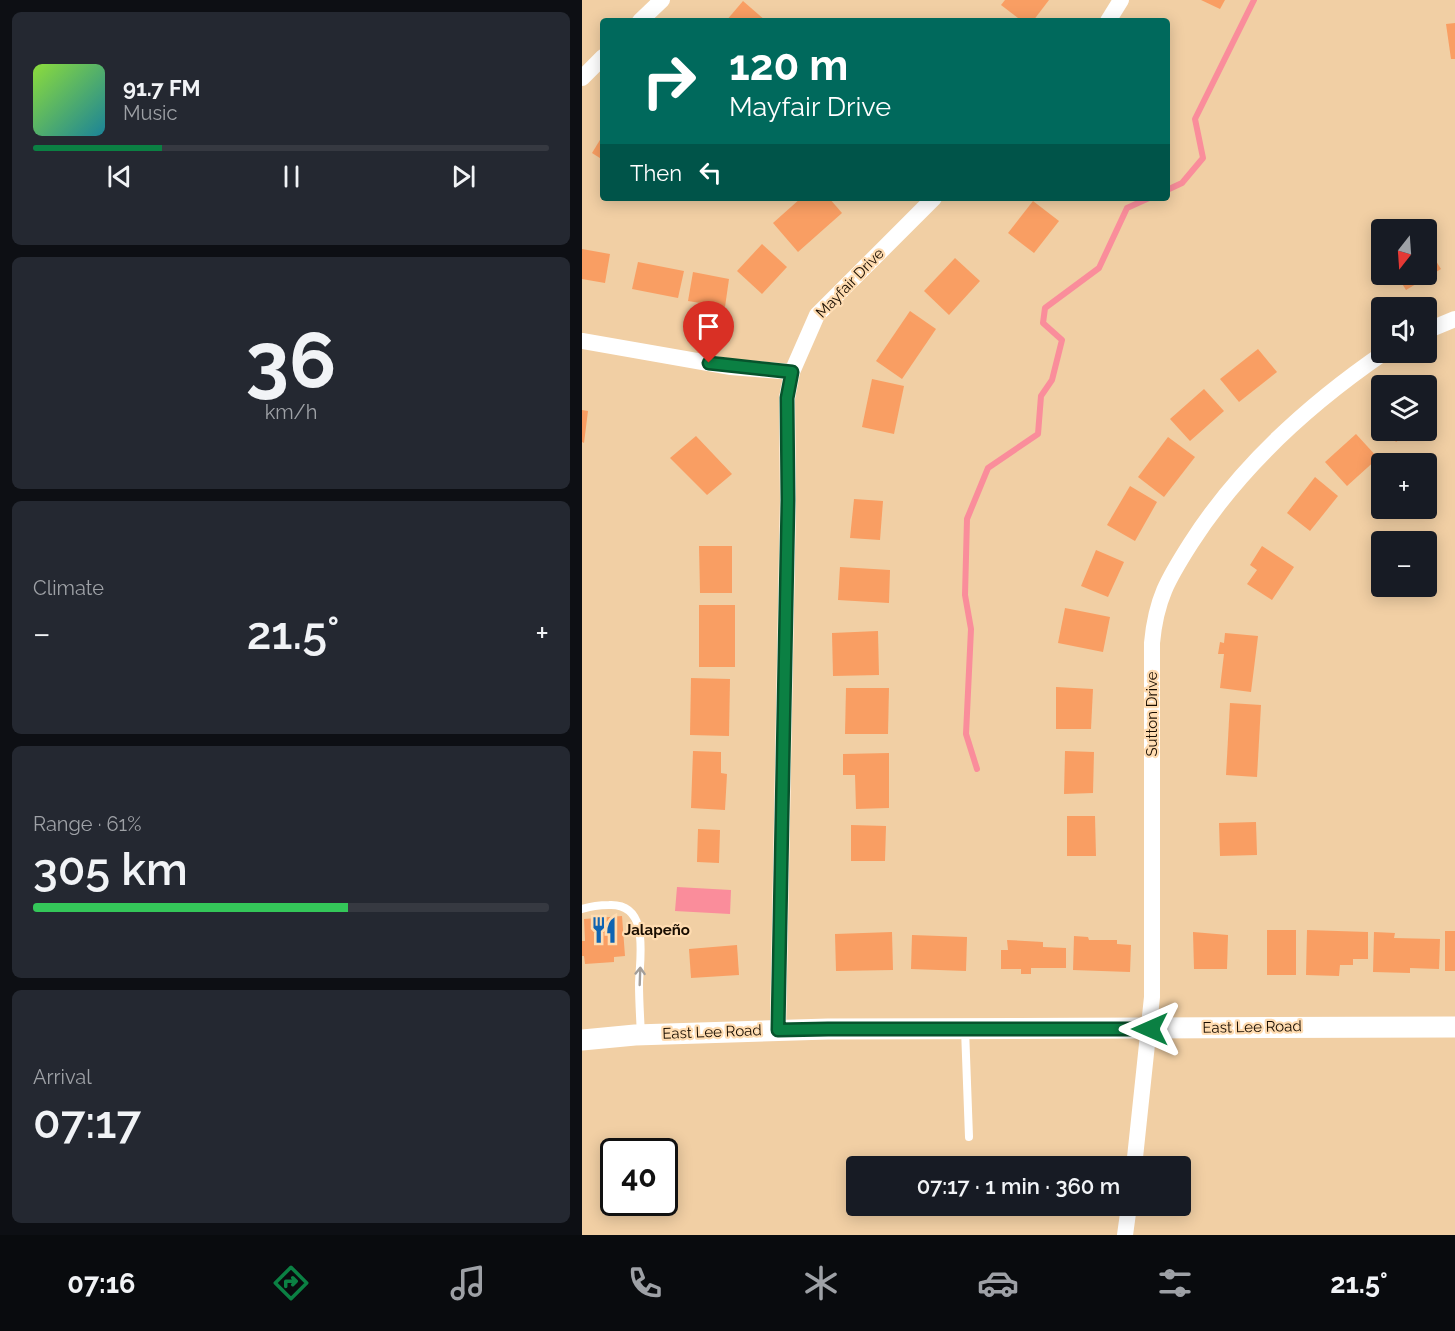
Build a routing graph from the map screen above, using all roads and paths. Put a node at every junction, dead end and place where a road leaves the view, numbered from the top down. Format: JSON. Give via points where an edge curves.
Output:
{"nodes":[{"id":1,"x":662,"y":0,"type":"edge"},
{"id":2,"x":1121,"y":0,"type":"edge"},
{"id":3,"x":643,"y":18,"type":"edge"},
{"id":4,"x":1110,"y":18,"type":"edge"},
{"id":5,"x":600,"y":60,"type":"edge"},
{"id":6,"x":582,"y":78,"type":"edge"},
{"id":7,"x":931,"y":201,"type":"edge"},
{"id":8,"x":1455,"y":319,"type":"edge"},
{"id":9,"x":1437,"y":326,"type":"edge"},
{"id":10,"x":582,"y":341,"type":"edge"},
{"id":11,"x":1371,"y":361,"type":"edge"},
{"id":12,"x":792,"y":372,"type":"junction"},
{"id":13,"x":582,"y":909,"type":"edge"},
{"id":14,"x":1455,"y":1027,"type":"edge"},
{"id":15,"x":965,"y":1029,"type":"junction"},
{"id":16,"x":1150,"y":1029,"type":"junction"},
{"id":17,"x":778,"y":1030,"type":"junction"},
{"id":18,"x":641,"y":1035,"type":"junction"},
{"id":19,"x":582,"y":1040,"type":"edge"},
{"id":20,"x":969,"y":1137,"type":"dead end"},
{"id":21,"x":1135,"y":1156,"type":"edge"},
{"id":22,"x":1128,"y":1216,"type":"edge"},
{"id":23,"x":1125,"y":1235,"type":"edge"}],
"edges":[{"from":1,"to":3,"type":"street"},
{"from":2,"to":4,"type":"street"},
{"from":5,"to":6,"type":"street"},
{"from":7,"to":12,"type":"street","name":"Mayfair Drive","via":[[817,315]]},
{"from":8,"to":9,"type":"street"},
{"from":10,"to":12,"type":"street","via":[[731,367]]},
{"from":11,"to":16,"type":"street","name":"Sutton Drive","via":[[1289,426],[1238,479],[1204,522],[1163,591],[1156,611],[1152,643]]},
{"from":12,"to":17,"type":"street","name":"Mayfair Drive","via":[[787,398]]},
{"from":18,"to":13,"type":"lane","one_way":true,"via":[[641,941],[632,912],[621,904]]},
{"from":14,"to":16,"type":"street","name":"East Lee Road"},
{"from":15,"to":16,"type":"street","name":"East Lee Road"},
{"from":15,"to":17,"type":"street","name":"East Lee Road"},
{"from":15,"to":20,"type":"lane"},
{"from":16,"to":21,"type":"street","name":"Sutton Drive"},
{"from":17,"to":18,"type":"street","name":"East Lee Road"},
{"from":18,"to":19,"type":"street","name":"East Lee Road"},
{"from":22,"to":23,"type":"street"}]}
